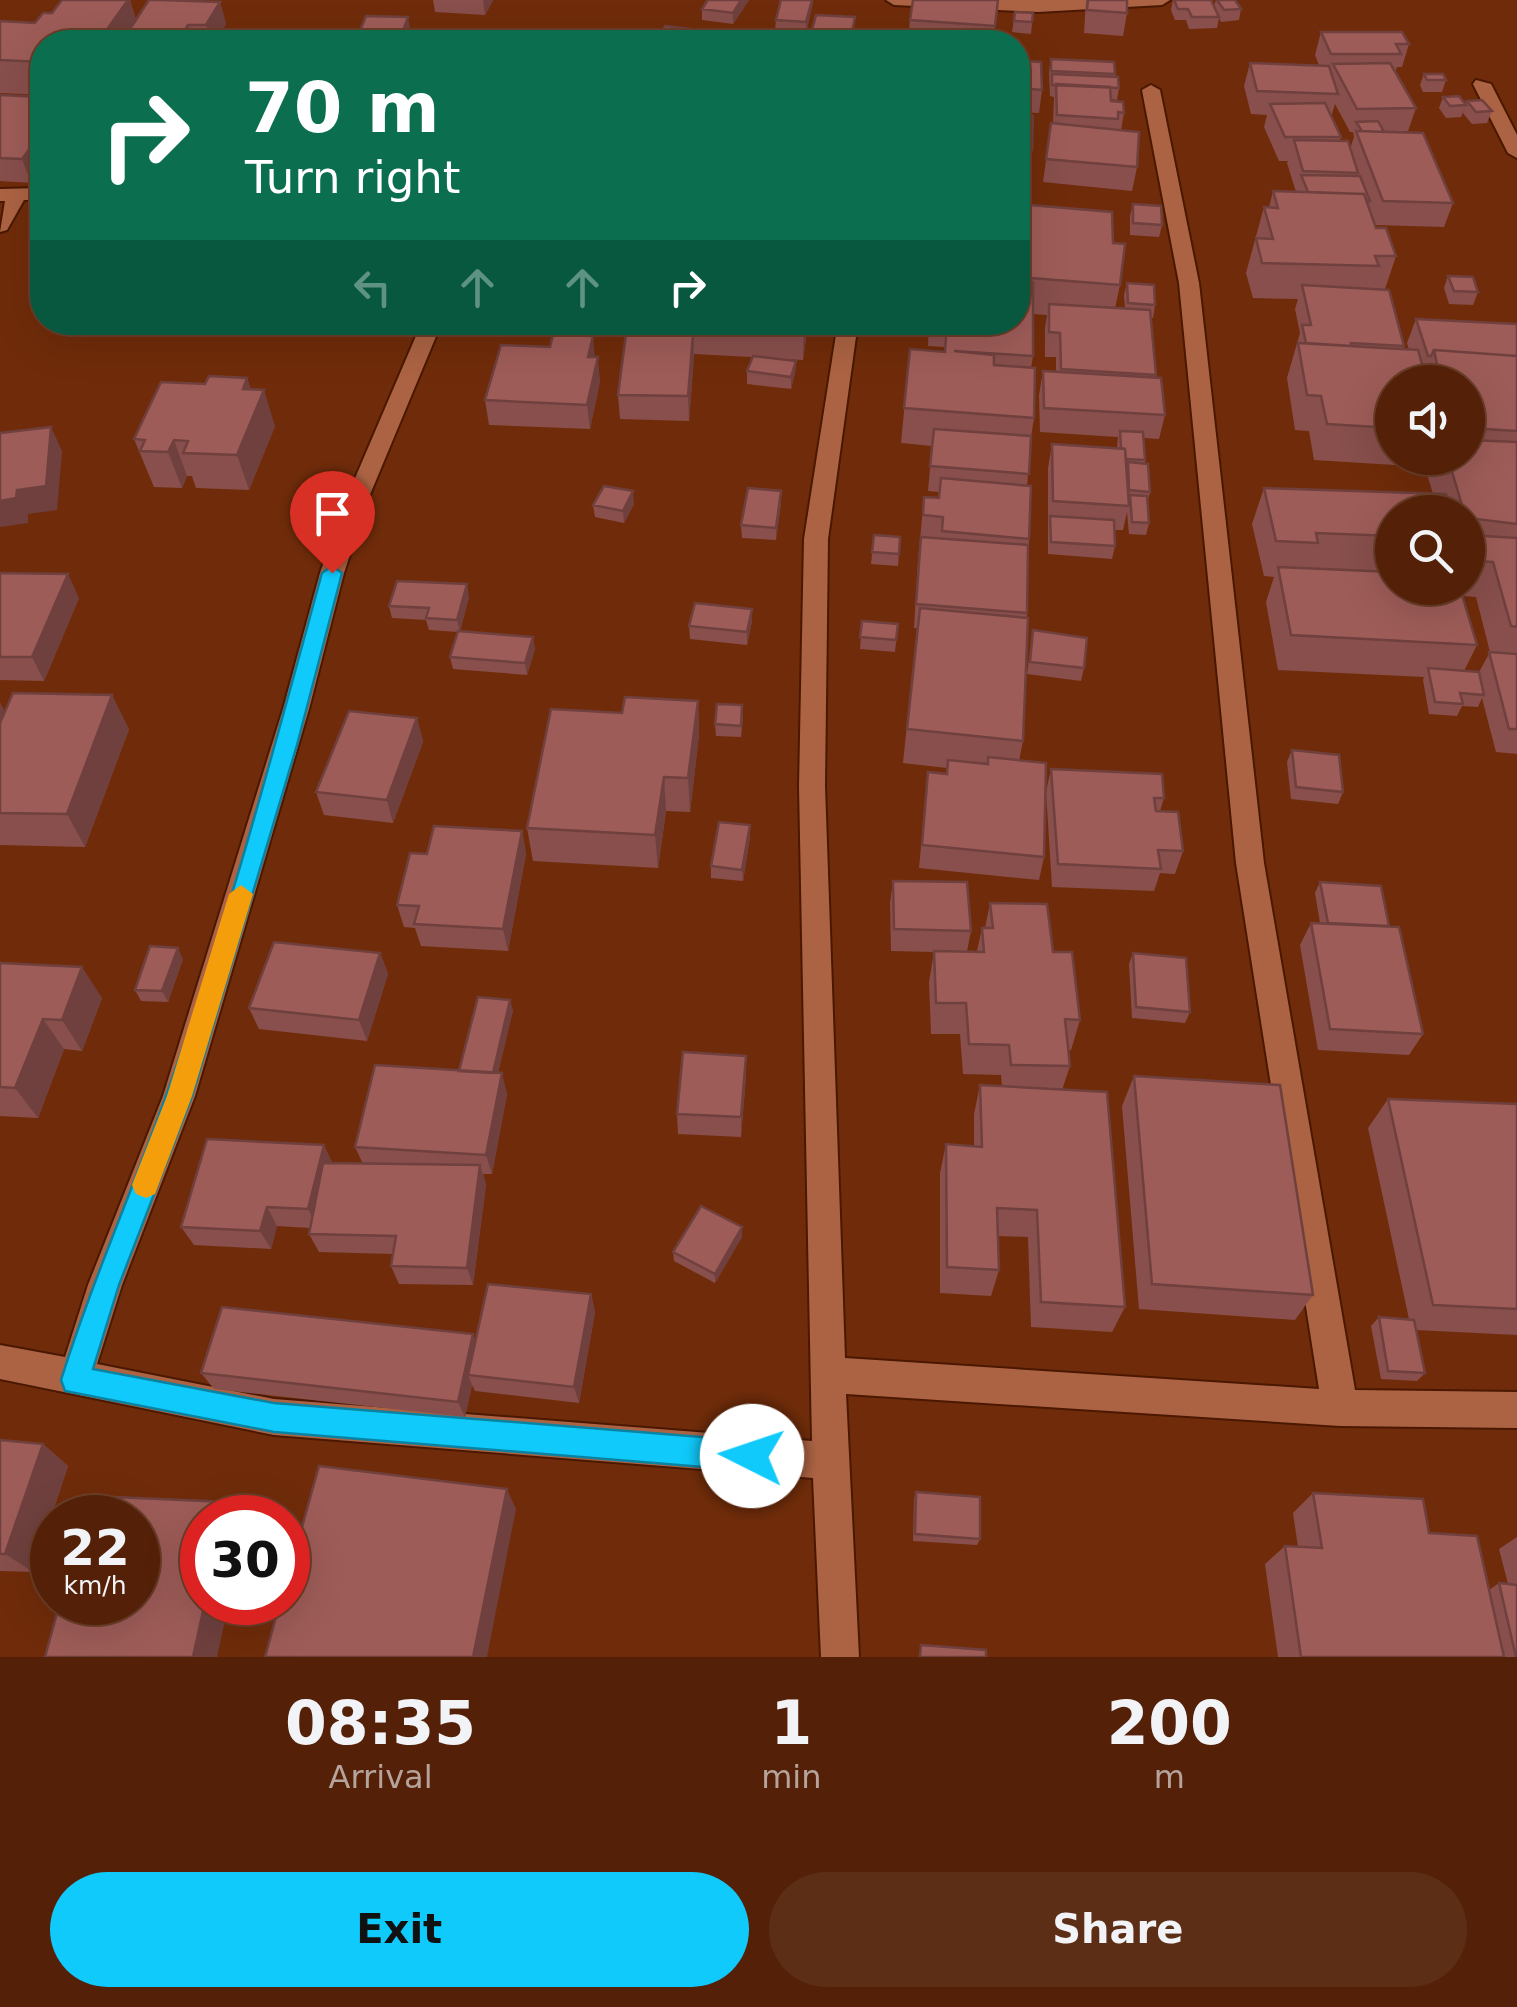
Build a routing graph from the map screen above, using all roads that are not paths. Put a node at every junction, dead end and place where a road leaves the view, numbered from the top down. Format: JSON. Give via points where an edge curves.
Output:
{"nodes":[{"id":1,"x":894,"y":0,"type":"edge"},
{"id":2,"x":1162,"y":0,"type":"edge"},
{"id":3,"x":1482,"y":84,"type":"dead end"},
{"id":4,"x":1150,"y":90,"type":"dead end"},
{"id":5,"x":1517,"y":153,"type":"edge"},
{"id":6,"x":9,"y":195,"type":"edge"},
{"id":7,"x":0,"y":226,"type":"edge"},
{"id":8,"x":427,"y":335,"type":"edge"},
{"id":9,"x":846,"y":335,"type":"edge"},
{"id":10,"x":0,"y":1362,"type":"edge"},
{"id":11,"x":830,"y":1375,"type":"junction"},
{"id":12,"x":75,"y":1380,"type":"junction"},
{"id":13,"x":1340,"y":1408,"type":"junction"},
{"id":14,"x":1517,"y":1410,"type":"edge"},
{"id":15,"x":830,"y":1462,"type":"junction"},
{"id":16,"x":840,"y":1657,"type":"edge"}],
"edges":[{"from":1,"to":2,"type":"street","via":[[1038,7]]},
{"from":3,"to":5,"type":"street"},
{"from":4,"to":13,"type":"street","via":[[1190,282],[1250,863]]},
{"from":6,"to":7,"type":"street"},
{"from":8,"to":12,"type":"street","via":[[332,573],[180,1096]]},
{"from":9,"to":11,"type":"street","via":[[815,558],[812,786]]},
{"from":10,"to":12,"type":"street"},
{"from":11,"to":13,"type":"street"},
{"from":11,"to":15,"type":"street"},
{"from":12,"to":15,"type":"street","via":[[274,1418]]},
{"from":13,"to":14,"type":"street"},
{"from":15,"to":16,"type":"street"}]}
